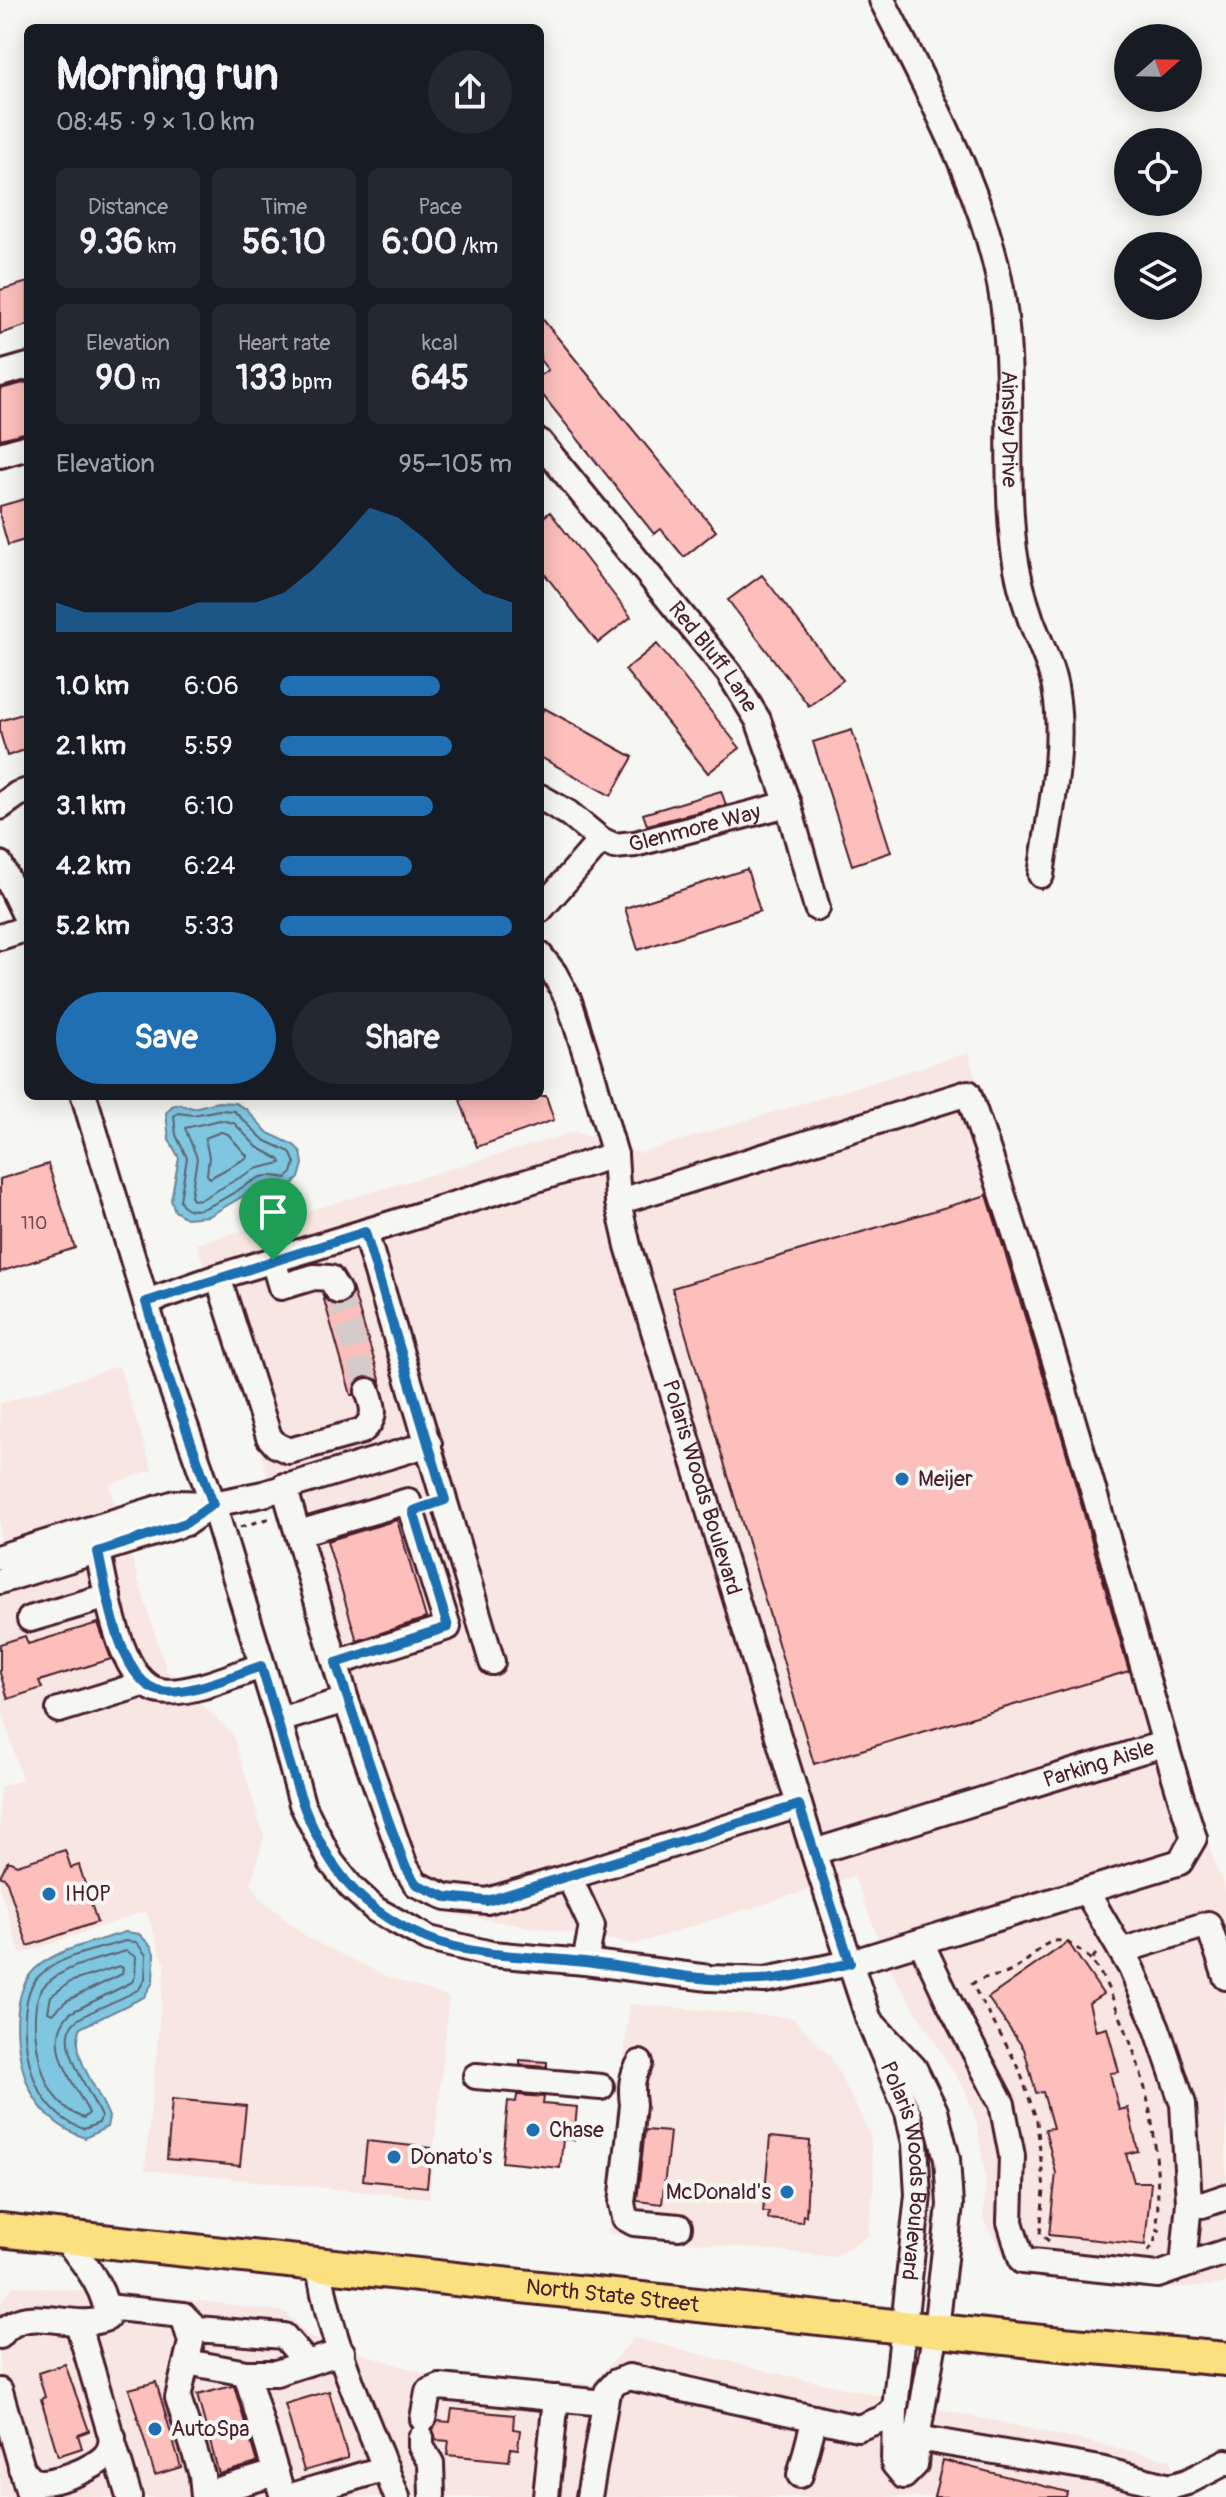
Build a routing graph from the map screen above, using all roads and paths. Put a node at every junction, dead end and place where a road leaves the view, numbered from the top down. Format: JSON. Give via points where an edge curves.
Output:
{"nodes":[{"id":1,"x":882,"y":0,"type":"edge"},
{"id":2,"x":24,"y":367,"type":"edge"},
{"id":3,"x":0,"y":374,"type":"edge"},
{"id":4,"x":544,"y":447,"type":"edge"},
{"id":5,"x":24,"y":448,"type":"edge"},
{"id":6,"x":0,"y":455,"type":"edge"},
{"id":7,"x":24,"y":793,"type":"edge"},
{"id":8,"x":544,"y":799,"type":"edge"},
{"id":9,"x":788,"y":804,"type":"junction"},
{"id":10,"x":0,"y":807,"type":"edge"},
{"id":11,"x":601,"y":840,"type":"junction"},
{"id":12,"x":0,"y":864,"type":"edge"},
{"id":13,"x":1041,"y":875,"type":"dead end"},
{"id":14,"x":544,"y":905,"type":"edge"},
{"id":15,"x":817,"y":908,"type":"dead end"},
{"id":16,"x":24,"y":913,"type":"edge"},
{"id":17,"x":24,"y":929,"type":"edge"},
{"id":18,"x":0,"y":937,"type":"edge"},
{"id":19,"x":544,"y":960,"type":"edge"},
{"id":20,"x":85,"y":1100,"type":"edge"},
{"id":21,"x":615,"y":1155,"type":"junction"},
{"id":22,"x":618,"y":1202,"type":"junction"},
{"id":23,"x":365,"y":1232,"type":"junction"},
{"id":24,"x":273,"y":1260,"type":"junction"},
{"id":25,"x":218,"y":1277,"type":"junction"},
{"id":26,"x":338,"y":1291,"type":"dead end"},
{"id":27,"x":146,"y":1302,"type":"junction"},
{"id":28,"x":368,"y":1391,"type":"tunnel mouth"},
{"id":29,"x":429,"y":1444,"type":"junction"},
{"id":30,"x":284,"y":1486,"type":"junction"},
{"id":31,"x":445,"y":1500,"type":"junction"},
{"id":32,"x":213,"y":1504,"type":"junction"},
{"id":33,"x":413,"y":1511,"type":"junction"},
{"id":34,"x":277,"y":1517,"type":"dead end"},
{"id":35,"x":236,"y":1528,"type":"dead end"},
{"id":36,"x":299,"y":1533,"type":"junction"},
{"id":37,"x":98,"y":1552,"type":"junction"},
{"id":38,"x":0,"y":1557,"type":"edge"},
{"id":39,"x":0,"y":1581,"type":"edge"},
{"id":40,"x":108,"y":1596,"type":"junction"},
{"id":41,"x":30,"y":1619,"type":"dead end"},
{"id":42,"x":492,"y":1662,"type":"dead end"},
{"id":43,"x":336,"y":1663,"type":"junction"},
{"id":44,"x":261,"y":1666,"type":"junction"},
{"id":45,"x":143,"y":1684,"type":"junction"},
{"id":46,"x":346,"y":1700,"type":"junction"},
{"id":47,"x":59,"y":1710,"type":"dead end"},
{"id":48,"x":279,"y":1720,"type":"junction"},
{"id":49,"x":1163,"y":1744,"type":"junction"},
{"id":50,"x":799,"y":1805,"type":"junction"},
{"id":51,"x":814,"y":1852,"type":"junction"},
{"id":52,"x":569,"y":1877,"type":"junction"},
{"id":53,"x":1086,"y":1891,"type":"junction"},
{"id":54,"x":921,"y":1942,"type":"junction"},
{"id":55,"x":1117,"y":1945,"type":"junction"},
{"id":56,"x":1091,"y":1960,"type":"junction"},
{"id":57,"x":585,"y":1962,"type":"junction"},
{"id":58,"x":850,"y":1963,"type":"junction"},
{"id":59,"x":1226,"y":1977,"type":"edge"},
{"id":60,"x":869,"y":2020,"type":"junction"},
{"id":61,"x":641,"y":2054,"type":"dead end"},
{"id":62,"x":476,"y":2076,"type":"dead end"},
{"id":63,"x":601,"y":2087,"type":"dead end"},
{"id":64,"x":1226,"y":2197,"type":"edge"},
{"id":65,"x":1189,"y":2202,"type":"junction"},
{"id":66,"x":679,"y":2227,"type":"dead end"},
{"id":67,"x":0,"y":2230,"type":"edge"},
{"id":68,"x":1157,"y":2230,"type":"junction"},
{"id":69,"x":1186,"y":2232,"type":"junction"},
{"id":70,"x":64,"y":2237,"type":"junction"},
{"id":71,"x":1060,"y":2242,"type":"dead end"},
{"id":72,"x":1142,"y":2251,"type":"dead end"},
{"id":73,"x":1226,"y":2252,"type":"edge"},
{"id":74,"x":319,"y":2264,"type":"junction"},
{"id":75,"x":1183,"y":2266,"type":"junction"},
{"id":76,"x":107,"y":2307,"type":"junction"},
{"id":77,"x":183,"y":2315,"type":"junction"},
{"id":78,"x":78,"y":2323,"type":"junction"},
{"id":79,"x":921,"y":2328,"type":"junction"},
{"id":80,"x":0,"y":2336,"type":"edge"},
{"id":81,"x":342,"y":2352,"type":"junction"},
{"id":82,"x":1226,"y":2359,"type":"edge"},
{"id":83,"x":187,"y":2362,"type":"junction"},
{"id":84,"x":307,"y":2363,"type":"junction"},
{"id":85,"x":246,"y":2373,"type":"junction"},
{"id":86,"x":0,"y":2391,"type":"edge"},
{"id":87,"x":556,"y":2398,"type":"junction"},
{"id":88,"x":604,"y":2403,"type":"junction"},
{"id":89,"x":895,"y":2409,"type":"junction"},
{"id":90,"x":815,"y":2418,"type":"junction"},
{"id":91,"x":113,"y":2437,"type":"junction"},
{"id":92,"x":917,"y":2438,"type":"junction"},
{"id":93,"x":1226,"y":2462,"type":"edge"},
{"id":94,"x":21,"y":2468,"type":"junction"},
{"id":95,"x":386,"y":2468,"type":"junction"},
{"id":96,"x":276,"y":2473,"type":"junction"},
{"id":97,"x":800,"y":2475,"type":"dead end"},
{"id":98,"x":902,"y":2487,"type":"edge"},
{"id":99,"x":349,"y":2488,"type":"edge"},
{"id":100,"x":1165,"y":2492,"type":"edge"},
{"id":101,"x":204,"y":2496,"type":"edge"},
{"id":102,"x":432,"y":2496,"type":"edge"},
{"id":103,"x":30,"y":2497,"type":"edge"},
{"id":104,"x":129,"y":2497,"type":"edge"},
{"id":105,"x":286,"y":2497,"type":"edge"},
{"id":106,"x":397,"y":2497,"type":"edge"},
{"id":107,"x":546,"y":2497,"type":"edge"},
{"id":108,"x":589,"y":2497,"type":"edge"}],
"edges":[{"from":1,"to":13,"type":"street","name":"Ainsley Drive","via":[[972,188],[1003,301],[1016,561],[1056,693],[1057,752]]},
{"from":2,"to":3,"type":"street"},
{"from":4,"to":9,"type":"street","name":"Red Bluff Lane","via":[[729,673],[758,720]]},
{"from":5,"to":6,"type":"street"},
{"from":7,"to":10,"type":"street"},
{"from":8,"to":11,"type":"street","name":"Glenmore Way"},
{"from":9,"to":11,"type":"street","name":"Glenmore Way","via":[[635,844],[614,846]]},
{"from":9,"to":15,"type":"street","name":"Red Bluff Lane"},
{"from":11,"to":14,"type":"street","name":"Glenmore Way"},
{"from":12,"to":16,"type":"street"},
{"from":17,"to":18,"type":"street"},
{"from":19,"to":21,"type":"street","name":"Polaris Woods Boulevard","via":[[569,1001]]},
{"from":20,"to":27,"type":"street","name":"Parking Aisle"},
{"from":21,"to":22,"type":"street","name":"Polaris Woods Boulevard"},
{"from":21,"to":23,"type":"street"},
{"from":22,"to":49,"type":"street","via":[[968,1093],[1108,1541]]},
{"from":22,"to":50,"type":"street","name":"Polaris Woods Boulevard"},
{"from":23,"to":24,"type":"street"},
{"from":23,"to":29,"type":"street"},
{"from":24,"to":25,"type":"street"},
{"from":24,"to":26,"type":"street","via":[[281,1287],[330,1278]]},
{"from":25,"to":27,"type":"street"},
{"from":25,"to":28,"type":"street","via":[[269,1437],[276,1445],[289,1451],[362,1431],[372,1423],[375,1410]]},
{"from":27,"to":32,"type":"street","name":"Parking Aisle"},
{"from":29,"to":30,"type":"street"},
{"from":29,"to":31,"type":"street"},
{"from":30,"to":32,"type":"street"},
{"from":30,"to":36,"type":"street"},
{"from":31,"to":33,"type":"street"},
{"from":31,"to":42,"type":"street"},
{"from":32,"to":37,"type":"street","via":[[186,1523]]},
{"from":32,"to":38,"type":"street","via":[[175,1503]]},
{"from":32,"to":44,"type":"street","name":"Parking Aisle"},
{"from":33,"to":36,"type":"street","via":[[408,1501]]},
{"from":33,"to":43,"type":"street","via":[[448,1627]]},
{"from":34,"to":35,"type":"path"},
{"from":36,"to":43,"type":"street"},
{"from":37,"to":39,"type":"street"},
{"from":37,"to":40,"type":"street"},
{"from":40,"to":41,"type":"street"},
{"from":40,"to":45,"type":"street","via":[[120,1641]]},
{"from":43,"to":46,"type":"street"},
{"from":44,"to":45,"type":"street","via":[[190,1689],[161,1692]]},
{"from":44,"to":48,"type":"street","name":"Parking Aisle"},
{"from":45,"to":47,"type":"street"},
{"from":46,"to":48,"type":"street"},
{"from":46,"to":52,"type":"street","via":[[416,1884],[446,1897],[487,1901]]},
{"from":48,"to":57,"type":"street","name":"Parking Aisle","via":[[316,1836],[351,1887],[376,1910],[429,1939],[455,1946]]},
{"from":49,"to":51,"type":"street","name":"Parking Aisle"},
{"from":49,"to":53,"type":"street","name":"Parking Aisle","via":[[1194,1838],[1180,1862]]},
{"from":50,"to":51,"type":"street","name":"Polaris Woods Boulevard"},
{"from":50,"to":52,"type":"street"},
{"from":51,"to":58,"type":"street","name":"Polaris Woods Boulevard"},
{"from":52,"to":57,"type":"street","via":[[592,1926]]},
{"from":53,"to":54,"type":"street","name":"Parking Aisle"},
{"from":53,"to":55,"type":"street"},
{"from":54,"to":58,"type":"street","name":"Parking Aisle"},
{"from":54,"to":75,"type":"street","via":[[1002,2104],[1012,2156],[1010,2222],[1022,2261],[1158,2275]]},
{"from":55,"to":56,"type":"path"},
{"from":55,"to":59,"type":"street","via":[[1208,1924]]},
{"from":55,"to":65,"type":"street","via":[[1157,2028],[1183,2104]]},
{"from":56,"to":68,"type":"path","via":[[1107,1985],[1144,2079],[1158,2162]]},
{"from":56,"to":71,"type":"path","via":[[1076,1945],[1058,1941],[1037,1949],[1010,1971],[972,1984],[1029,2092],[1041,2146],[1040,2234]]},
{"from":57,"to":58,"type":"street","name":"Parking Aisle","via":[[751,1981]]},
{"from":58,"to":60,"type":"street","name":"Polaris Woods Boulevard"},
{"from":60,"to":79,"type":"street","name":"Polaris Woods Boulevard","via":[[915,2143]]},
{"from":60,"to":79,"type":"street","name":"Polaris Woods Boulevard","via":[[914,2068],[935,2111],[947,2159],[950,2205]]},
{"from":61,"to":66,"type":"street","via":[[633,2075],[625,2218]]},
{"from":62,"to":63,"type":"street"},
{"from":64,"to":65,"type":"street","via":[[1202,2205]]},
{"from":65,"to":69,"type":"street"},
{"from":67,"to":70,"type":"main road","name":"North State Street"},
{"from":68,"to":69,"type":"path"},
{"from":68,"to":72,"type":"path","via":[[1152,2248]]},
{"from":69,"to":75,"type":"street"},
{"from":70,"to":74,"type":"main road","name":"North State Street"},
{"from":70,"to":76,"type":"street"},
{"from":73,"to":75,"type":"street"},
{"from":74,"to":79,"type":"main road","name":"North State Street"},
{"from":74,"to":81,"type":"street"},
{"from":76,"to":77,"type":"street"},
{"from":76,"to":78,"type":"street","via":[[107,2318]]},
{"from":77,"to":83,"type":"street","via":[[191,2342]]},
{"from":77,"to":84,"type":"street","via":[[197,2329],[284,2336]]},
{"from":78,"to":80,"type":"street","via":[[22,2318]]},
{"from":78,"to":91,"type":"street"},
{"from":79,"to":82,"type":"main road","name":"North State Street"},
{"from":79,"to":89,"type":"street"},
{"from":79,"to":92,"type":"street"},
{"from":81,"to":84,"type":"street"},
{"from":81,"to":95,"type":"street"},
{"from":83,"to":85,"type":"street"},
{"from":83,"to":101,"type":"street","via":[[178,2398]]},
{"from":84,"to":85,"type":"street","via":[[276,2373]]},
{"from":85,"to":96,"type":"street"},
{"from":86,"to":94,"type":"street"},
{"from":87,"to":88,"type":"street"},
{"from":87,"to":102,"type":"street","via":[[440,2387],[428,2392],[421,2447],[431,2463]]},
{"from":87,"to":107,"type":"street"},
{"from":88,"to":90,"type":"street","via":[[616,2382],[629,2377]]},
{"from":88,"to":108,"type":"street"},
{"from":89,"to":90,"type":"street","via":[[858,2428]]},
{"from":89,"to":98,"type":"street","via":[[894,2464]]},
{"from":90,"to":97,"type":"street"},
{"from":91,"to":94,"type":"street","via":[[108,2454],[79,2472],[39,2482]]},
{"from":91,"to":104,"type":"street"},
{"from":92,"to":98,"type":"street","via":[[915,2465]]},
{"from":92,"to":100,"type":"street","via":[[1100,2469]]},
{"from":93,"to":100,"type":"street"},
{"from":94,"to":103,"type":"street"},
{"from":95,"to":99,"type":"street"},
{"from":95,"to":106,"type":"street"},
{"from":96,"to":101,"type":"street"},
{"from":96,"to":105,"type":"street"},
{"from":99,"to":105,"type":"street"}]}
